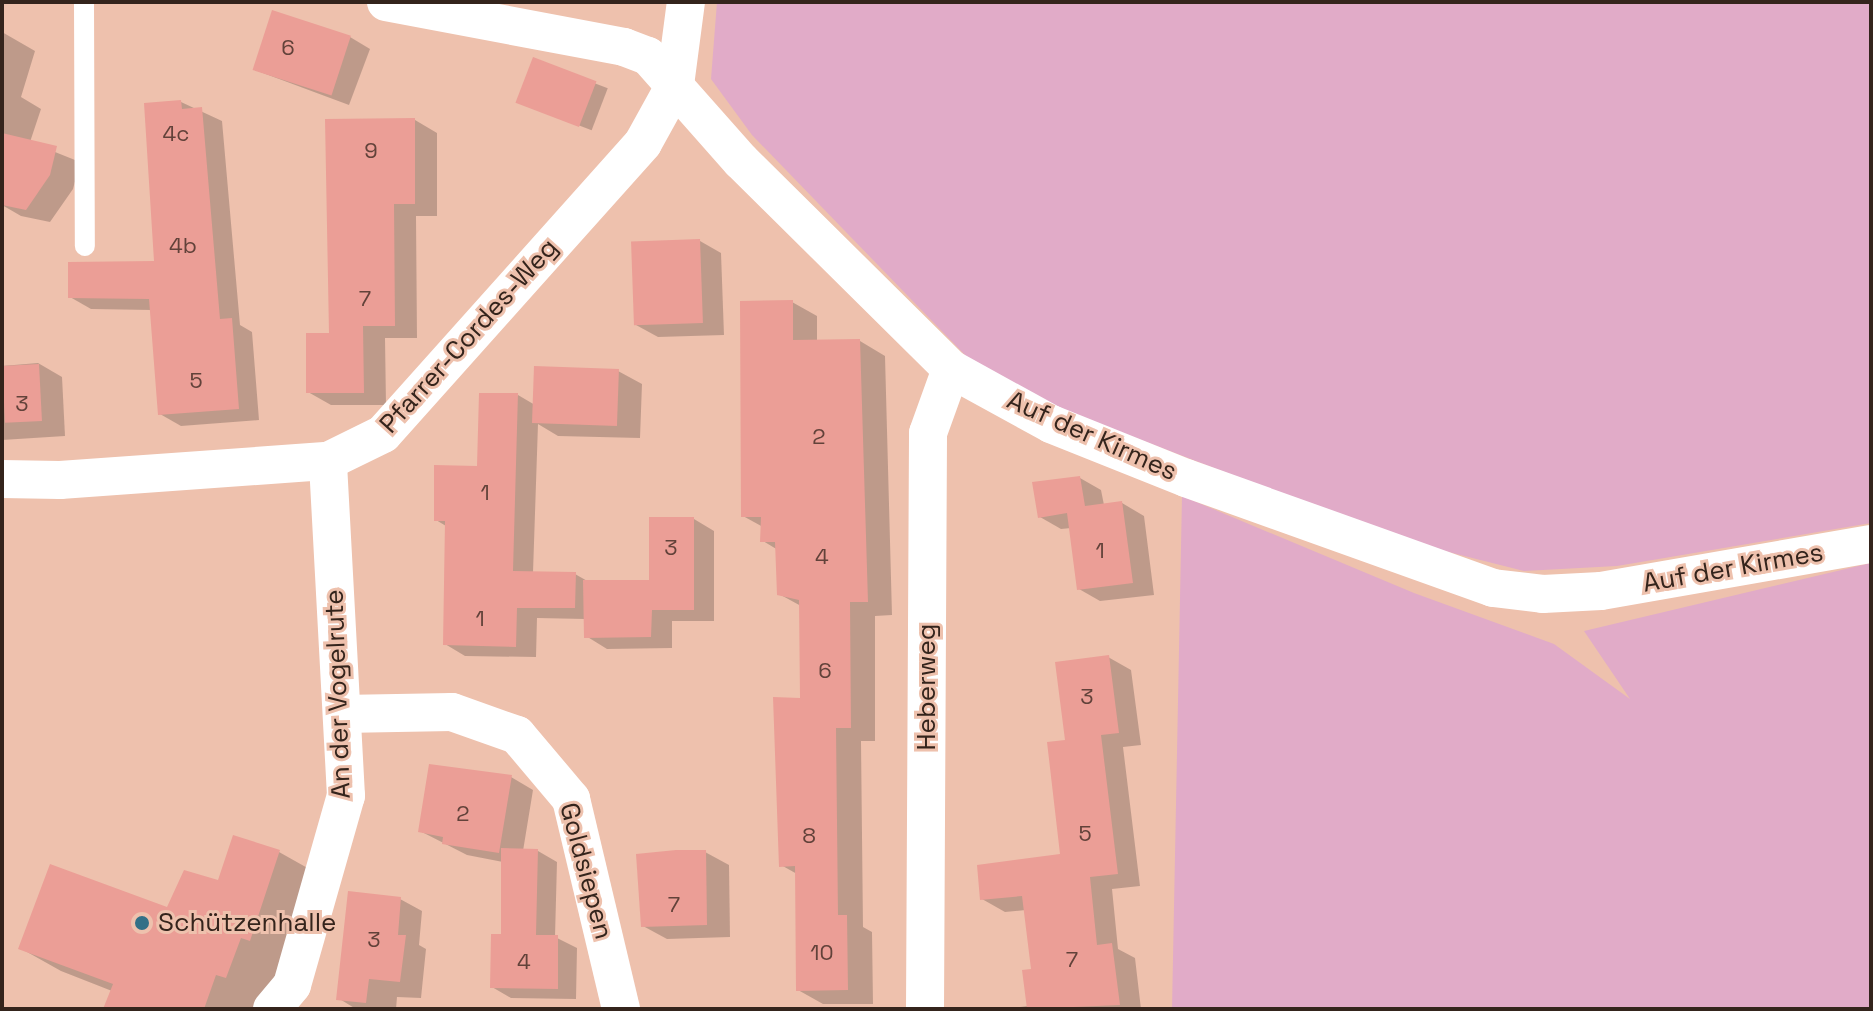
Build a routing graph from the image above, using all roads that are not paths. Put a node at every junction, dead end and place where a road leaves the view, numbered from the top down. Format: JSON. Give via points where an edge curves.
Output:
{"nodes":[{"id":1,"x":84,"y":2,"type":"edge"},
{"id":2,"x":386,"y":2,"type":"edge"},
{"id":3,"x":686,"y":2,"type":"edge"},
{"id":4,"x":675,"y":85,"type":"junction"},
{"id":5,"x":85,"y":246,"type":"dead end"},
{"id":6,"x":951,"y":369,"type":"junction"},
{"id":7,"x":328,"y":461,"type":"junction"},
{"id":8,"x":2,"y":479,"type":"edge"},
{"id":9,"x":1871,"y":544,"type":"edge"},
{"id":10,"x":342,"y":714,"type":"junction"},
{"id":11,"x":272,"y":1009,"type":"edge"},
{"id":12,"x":621,"y":1009,"type":"edge"},
{"id":13,"x":925,"y":1009,"type":"edge"}],
"edges":[{"from":1,"to":5,"type":"lane"},
{"from":2,"to":4,"type":"street","name":"Auf der Kirmes","via":[[624,47],[648,56]]},
{"from":3,"to":4,"type":"street"},
{"from":4,"to":6,"type":"street","name":"Auf der Kirmes","via":[[741,161]]},
{"from":4,"to":7,"type":"street","name":"Pfarrer-Cordes-Weg","via":[[643,143],[383,434]]},
{"from":6,"to":9,"type":"street","name":"Auf der Kirmes","via":[[1051,424],[1493,588],[1543,594],[1601,591]]},
{"from":6,"to":13,"type":"street","name":"Heberweg","via":[[928,433]]},
{"from":7,"to":8,"type":"street","name":"Pfarrer-Cordes-Weg","via":[[60,480]]},
{"from":7,"to":10,"type":"street","name":"An der Vogelrute"},
{"from":10,"to":11,"type":"street","name":"An der Vogelrute","via":[[346,796],[292,985]]},
{"from":10,"to":12,"type":"street","name":"Goldsiepen","via":[[452,712],[517,735],[571,799]]}]}
